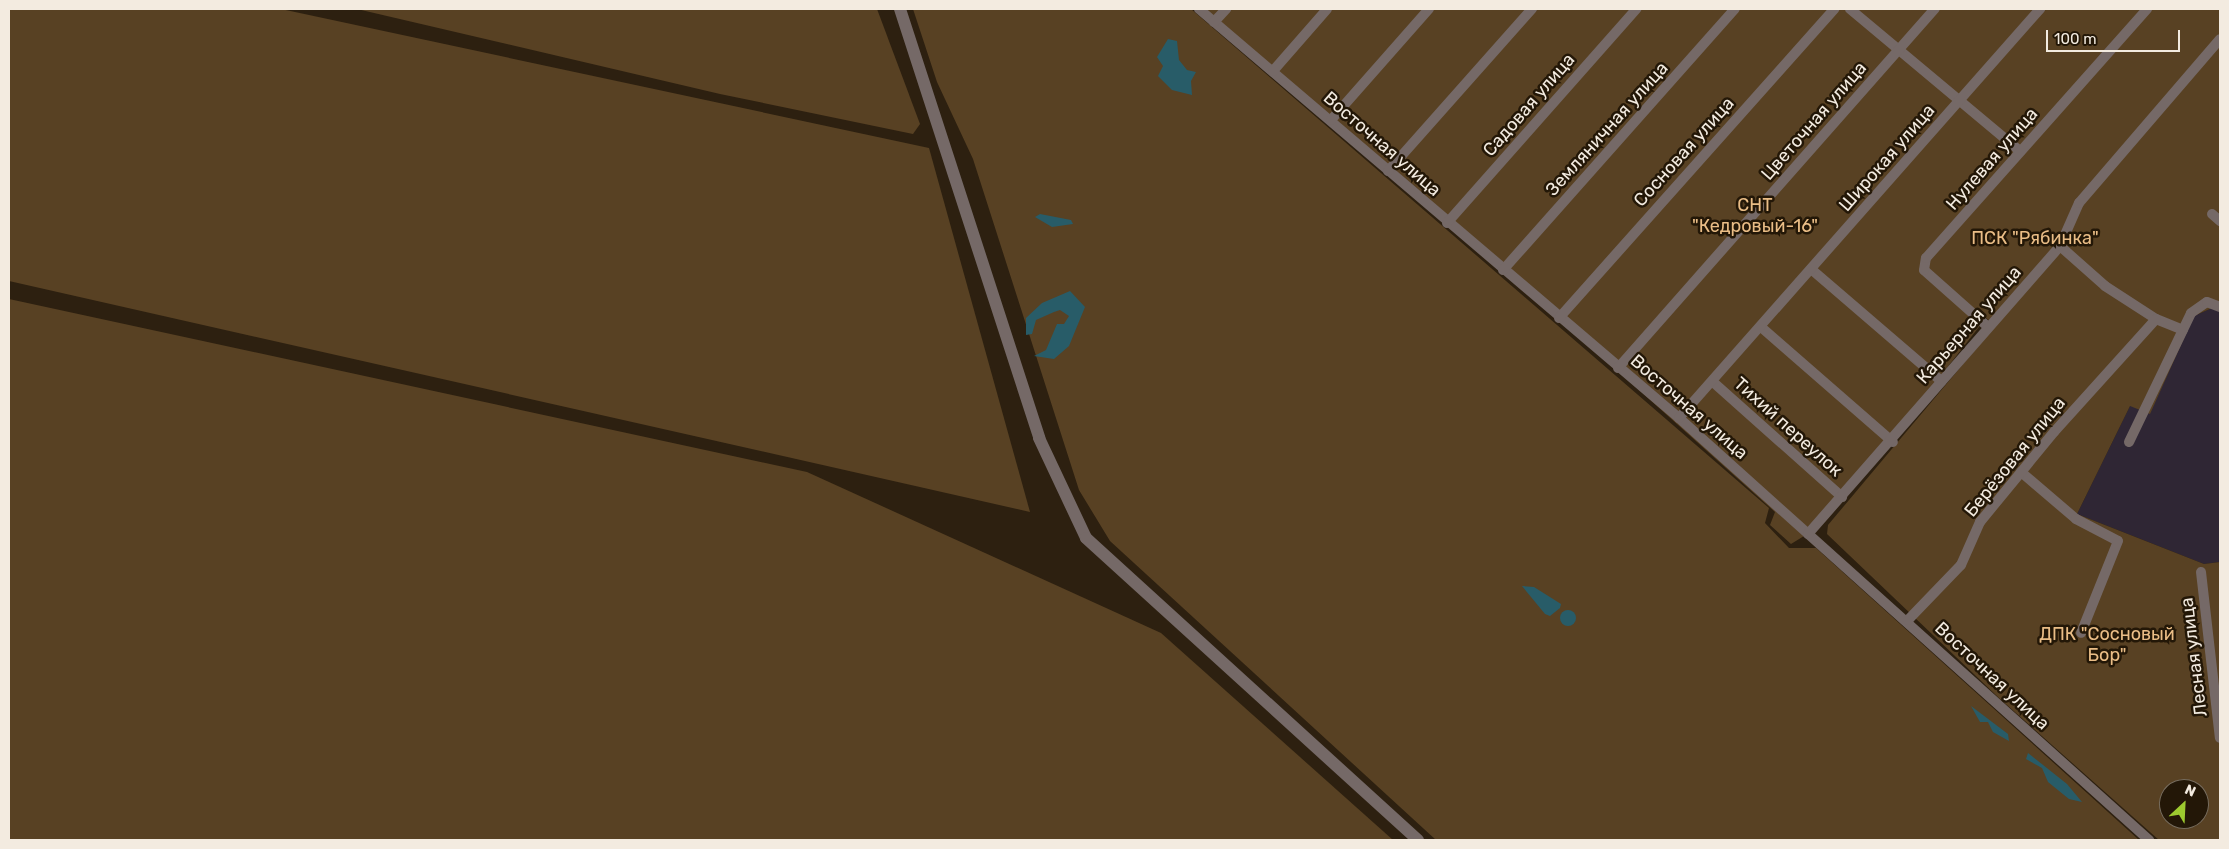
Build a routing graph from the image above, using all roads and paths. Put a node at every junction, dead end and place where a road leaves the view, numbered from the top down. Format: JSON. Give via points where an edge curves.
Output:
{"nodes":[{"id":1,"x":900,"y":9,"type":"edge"},
{"id":2,"x":1199,"y":9,"type":"edge"},
{"id":3,"x":1226,"y":9,"type":"edge"},
{"id":4,"x":1327,"y":9,"type":"edge"},
{"id":5,"x":1429,"y":9,"type":"edge"},
{"id":6,"x":1532,"y":9,"type":"edge"},
{"id":7,"x":1636,"y":9,"type":"edge"},
{"id":8,"x":1735,"y":9,"type":"edge"},
{"id":9,"x":1834,"y":9,"type":"edge"},
{"id":10,"x":1850,"y":9,"type":"edge"},
{"id":11,"x":1935,"y":9,"type":"edge"},
{"id":12,"x":2040,"y":9,"type":"edge"},
{"id":13,"x":2147,"y":9,"type":"edge"},
{"id":14,"x":1214,"y":22,"type":"junction"},
{"id":15,"x":2220,"y":39,"type":"edge"},
{"id":16,"x":1898,"y":50,"type":"junction"},
{"id":17,"x":1273,"y":71,"type":"junction"},
{"id":18,"x":1960,"y":100,"type":"junction"},
{"id":19,"x":1331,"y":120,"type":"junction"},
{"id":20,"x":2020,"y":151,"type":"junction"},
{"id":21,"x":1388,"y":171,"type":"junction"},
{"id":22,"x":2212,"y":214,"type":"dead end"},
{"id":23,"x":2220,"y":221,"type":"edge"},
{"id":24,"x":1447,"y":223,"type":"junction"},
{"id":25,"x":2060,"y":246,"type":"junction"},
{"id":26,"x":1810,"y":269,"type":"junction"},
{"id":27,"x":1503,"y":270,"type":"junction"},
{"id":28,"x":2220,"y":307,"type":"edge"},
{"id":29,"x":1559,"y":318,"type":"junction"},
{"id":30,"x":2156,"y":319,"type":"junction"},
{"id":31,"x":1987,"y":326,"type":"junction"},
{"id":32,"x":1761,"y":327,"type":"junction"},
{"id":33,"x":2182,"y":330,"type":"junction"},
{"id":34,"x":1618,"y":368,"type":"junction"},
{"id":35,"x":1941,"y":381,"type":"junction"},
{"id":36,"x":1713,"y":382,"type":"junction"},
{"id":37,"x":1679,"y":418,"type":"junction"},
{"id":38,"x":1893,"y":442,"type":"junction"},
{"id":39,"x":2129,"y":442,"type":"dead end"},
{"id":40,"x":2021,"y":472,"type":"junction"},
{"id":41,"x":1842,"y":497,"type":"junction"},
{"id":42,"x":1808,"y":534,"type":"junction"},
{"id":43,"x":2201,"y":572,"type":"dead end"},
{"id":44,"x":1908,"y":620,"type":"junction"},
{"id":45,"x":2081,"y":633,"type":"dead end"},
{"id":46,"x":2220,"y":738,"type":"edge"},
{"id":47,"x":1418,"y":840,"type":"edge"},
{"id":48,"x":2149,"y":840,"type":"edge"}],
"edges":[{"from":1,"to":47,"type":"street","via":[[1040,438],[1086,538]]},
{"from":2,"to":14,"type":"street","name":"Восточная улица"},
{"from":3,"to":14,"type":"street"},
{"from":4,"to":17,"type":"street"},
{"from":5,"to":19,"type":"street"},
{"from":6,"to":21,"type":"street"},
{"from":7,"to":24,"type":"street","name":"Садовая улица"},
{"from":8,"to":27,"type":"street","name":"Земляничная улица"},
{"from":9,"to":29,"type":"street","name":"Сосновая улица"},
{"from":10,"to":16,"type":"street"},
{"from":11,"to":16,"type":"street","name":"Цветочная улица"},
{"from":12,"to":18,"type":"street","name":"Широкая улица"},
{"from":13,"to":20,"type":"street","name":"Нулевая улица"},
{"from":14,"to":17,"type":"street","name":"Восточная улица"},
{"from":15,"to":25,"type":"street","name":"Карьерная улица","via":[[2079,203]]},
{"from":16,"to":18,"type":"street"},
{"from":16,"to":34,"type":"street","name":"Цветочная улица"},
{"from":17,"to":19,"type":"street","name":"Восточная улица"},
{"from":18,"to":20,"type":"street"},
{"from":18,"to":26,"type":"street","name":"Широкая улица"},
{"from":19,"to":21,"type":"street","name":"Восточная улица"},
{"from":20,"to":31,"type":"street","name":"Нулевая улица","via":[[1923,264],[1924,270]]},
{"from":21,"to":24,"type":"street","name":"Восточная улица"},
{"from":22,"to":23,"type":"street"},
{"from":24,"to":27,"type":"street","name":"Восточная улица"},
{"from":25,"to":30,"type":"street","via":[[2105,286]]},
{"from":25,"to":31,"type":"street","name":"Карьерная улица"},
{"from":26,"to":32,"type":"street","name":"Широкая улица"},
{"from":26,"to":35,"type":"street"},
{"from":27,"to":29,"type":"street","name":"Восточная улица"},
{"from":28,"to":33,"type":"street","via":[[2207,302],[2195,308]]},
{"from":29,"to":34,"type":"street","name":"Восточная улица"},
{"from":30,"to":33,"type":"street"},
{"from":30,"to":40,"type":"street","name":"Берёзовая улица"},
{"from":31,"to":35,"type":"street","name":"Карьерная улица"},
{"from":32,"to":36,"type":"street","name":"Широкая улица"},
{"from":32,"to":38,"type":"street"},
{"from":33,"to":39,"type":"street"},
{"from":34,"to":37,"type":"street","name":"Восточная улица"},
{"from":35,"to":38,"type":"street","name":"Карьерная улица"},
{"from":36,"to":37,"type":"street","name":"Широкая улица"},
{"from":36,"to":41,"type":"street","name":"Тихий переулок"},
{"from":37,"to":42,"type":"street","name":"Восточная улица"},
{"from":38,"to":41,"type":"street","name":"Карьерная улица"},
{"from":40,"to":44,"type":"street","name":"Берёзовая улица","via":[[1980,522],[1961,565]]},
{"from":40,"to":45,"type":"street","via":[[2076,519],[2118,540]]},
{"from":41,"to":42,"type":"street","name":"Карьерная улица"},
{"from":42,"to":44,"type":"street","name":"Восточная улица"},
{"from":43,"to":46,"type":"street","name":"Лесная улица"},
{"from":44,"to":48,"type":"street","name":"Восточная улица"}]}
